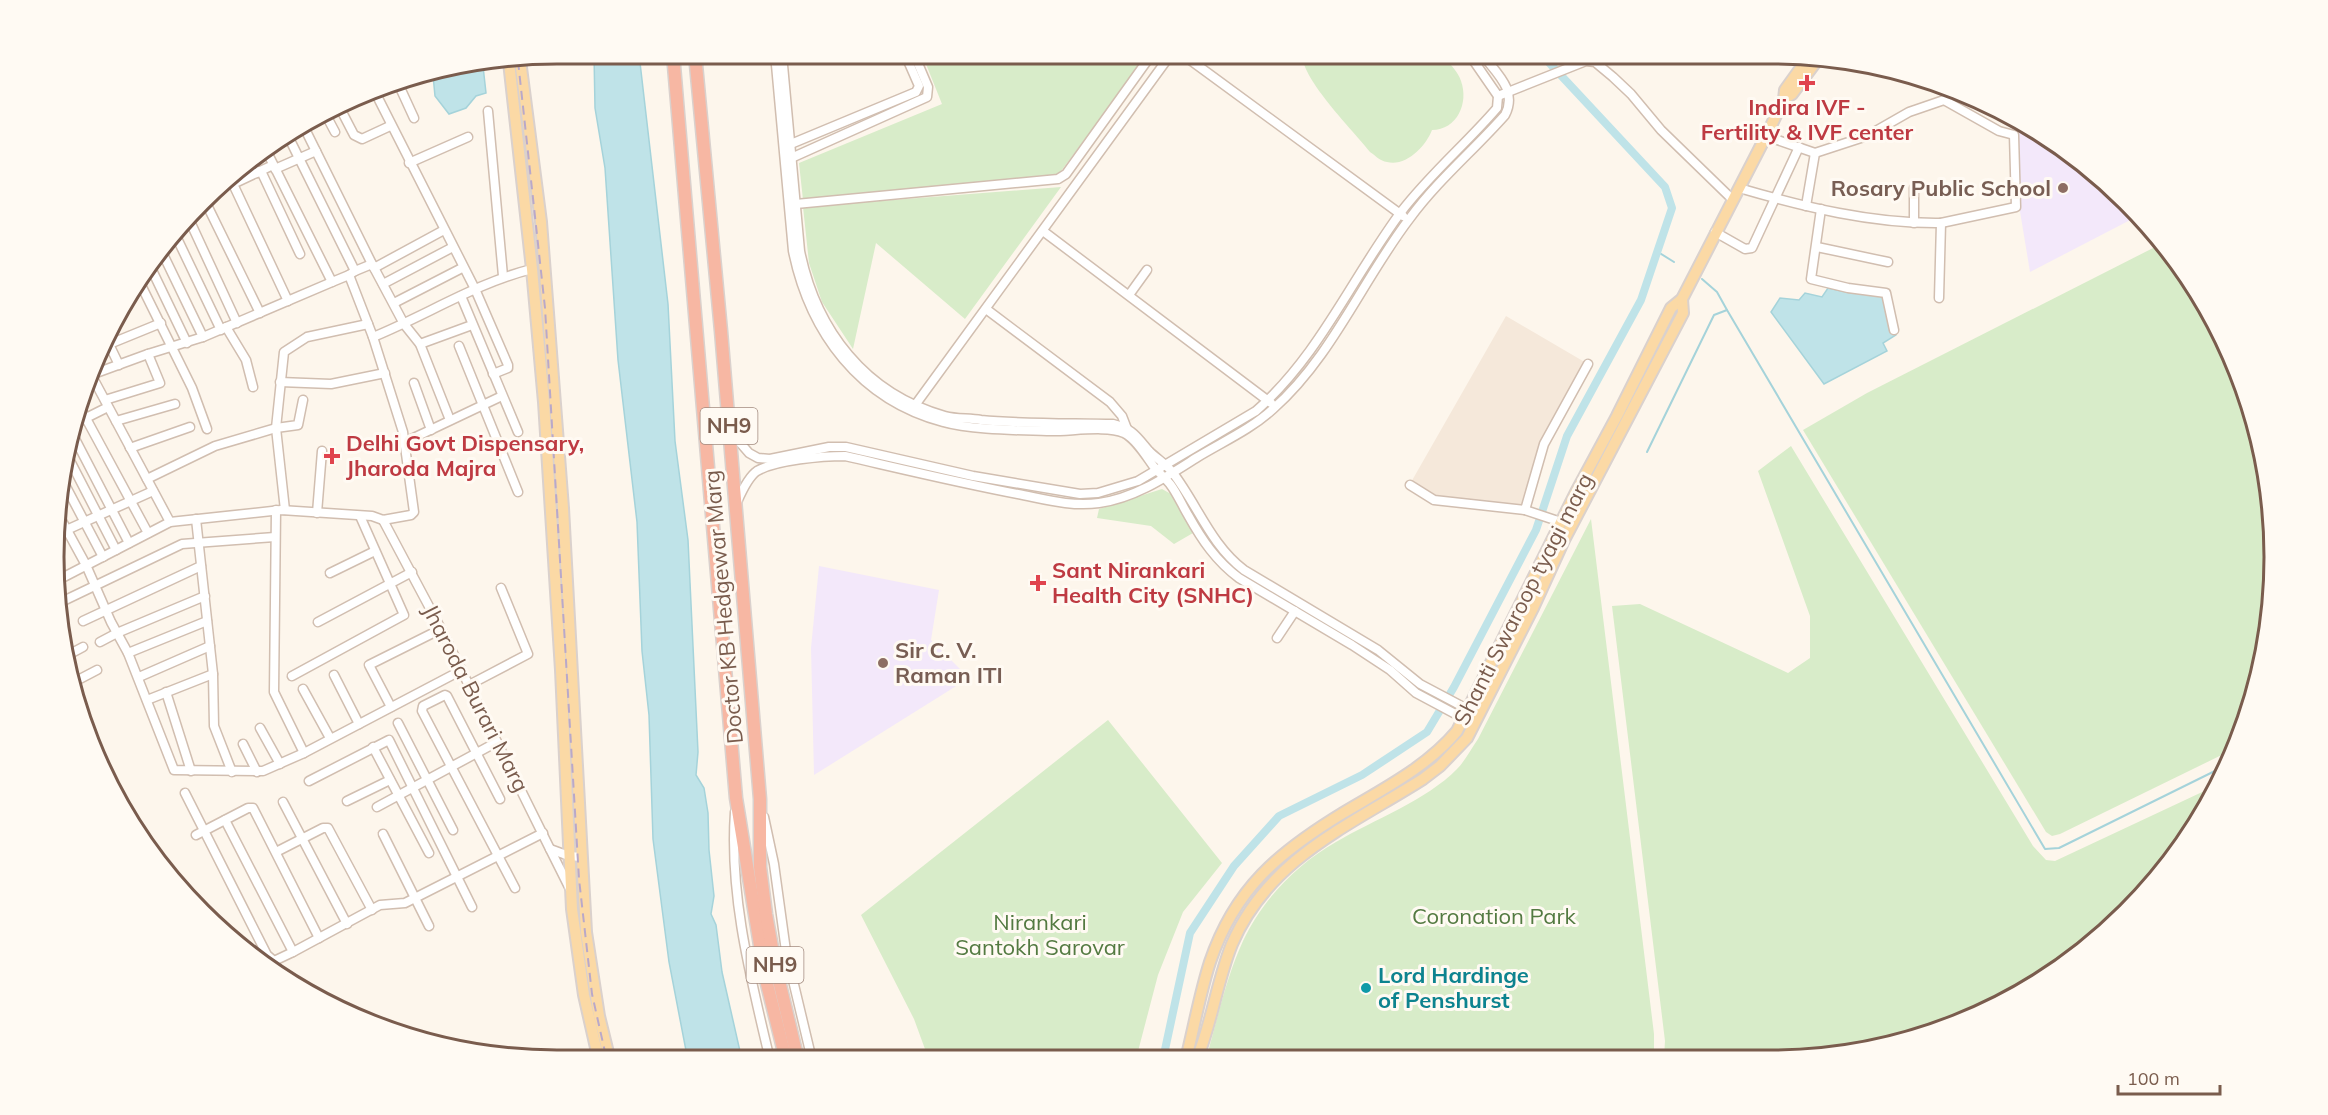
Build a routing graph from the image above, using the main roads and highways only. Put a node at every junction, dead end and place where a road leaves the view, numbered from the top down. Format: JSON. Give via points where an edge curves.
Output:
{"nodes":[{"id":1,"x":674,"y":64,"type":"edge"},
{"id":2,"x":695,"y":64,"type":"edge"},
{"id":3,"x":520,"y":66,"type":"edge"},
{"id":4,"x":1802,"y":66,"type":"edge"},
{"id":5,"x":510,"y":67,"type":"edge"},
{"id":6,"x":1812,"y":67,"type":"edge"},
{"id":7,"x":1784,"y":99,"type":"junction"},
{"id":8,"x":1682,"y":299,"type":"junction"},
{"id":9,"x":1576,"y":492,"type":"junction"},
{"id":10,"x":1587,"y":497,"type":"junction"},
{"id":11,"x":1559,"y":537,"type":"junction"},
{"id":12,"x":1471,"y":717,"type":"junction"},
{"id":13,"x":755,"y":868,"type":"junction"},
{"id":14,"x":596,"y":1050,"type":"edge"},
{"id":15,"x":607,"y":1050,"type":"edge"},
{"id":16,"x":784,"y":1050,"type":"edge"},
{"id":17,"x":796,"y":1050,"type":"edge"},
{"id":18,"x":1188,"y":1050,"type":"edge"},
{"id":19,"x":1200,"y":1050,"type":"edge"}],
"edges":[{"from":1,"to":13,"type":"highway","name":"Doctor KB Hedgewar Marg","number":"NH9","via":[[736,798]]},
{"from":2,"to":13,"type":"highway","name":"Doctor KB Hedgewar Marg","number":"NH9","via":[[760,799]]},
{"from":3,"to":15,"type":"main road","via":[[541,222],[562,484],[586,932]]},
{"from":4,"to":7,"type":"main road","name":"Shanti Swaroop tyagi marg","via":[[1785,90]]},
{"from":5,"to":14,"type":"main road","via":[[544,402],[571,891],[584,995]]},
{"from":6,"to":7,"type":"main road","name":"Shanti Swaroop tyagi marg"},
{"from":7,"to":8,"type":"main road","name":"Shanti Swaroop tyagi marg"},
{"from":8,"to":9,"type":"main road","name":"Shanti Swaroop tyagi marg","via":[[1671,308]]},
{"from":8,"to":10,"type":"main road","name":"Shanti Swaroop tyagi marg","via":[[1683,313]]},
{"from":9,"to":10,"type":"main road"},
{"from":9,"to":11,"type":"main road","name":"Shanti Swaroop tyagi marg","via":[[1558,521]]},
{"from":10,"to":11,"type":"main road","name":"Shanti Swaroop tyagi marg"},
{"from":11,"to":12,"type":"main road","name":"Shanti Swaroop tyagi marg"},
{"from":12,"to":18,"type":"main road","name":"Shanti Swaroop tyagi marg","via":[[1445,745],[1406,775],[1321,827],[1286,852],[1251,885],[1227,920],[1213,955]]},
{"from":12,"to":19,"type":"main road","name":"Shanti Swaroop tyagi marg","via":[[1467,738],[1423,779],[1309,848],[1271,882],[1250,908],[1232,945]]},
{"from":13,"to":16,"type":"highway","via":[[765,976]]},
{"from":13,"to":17,"type":"highway","number":"NH9"}]}
